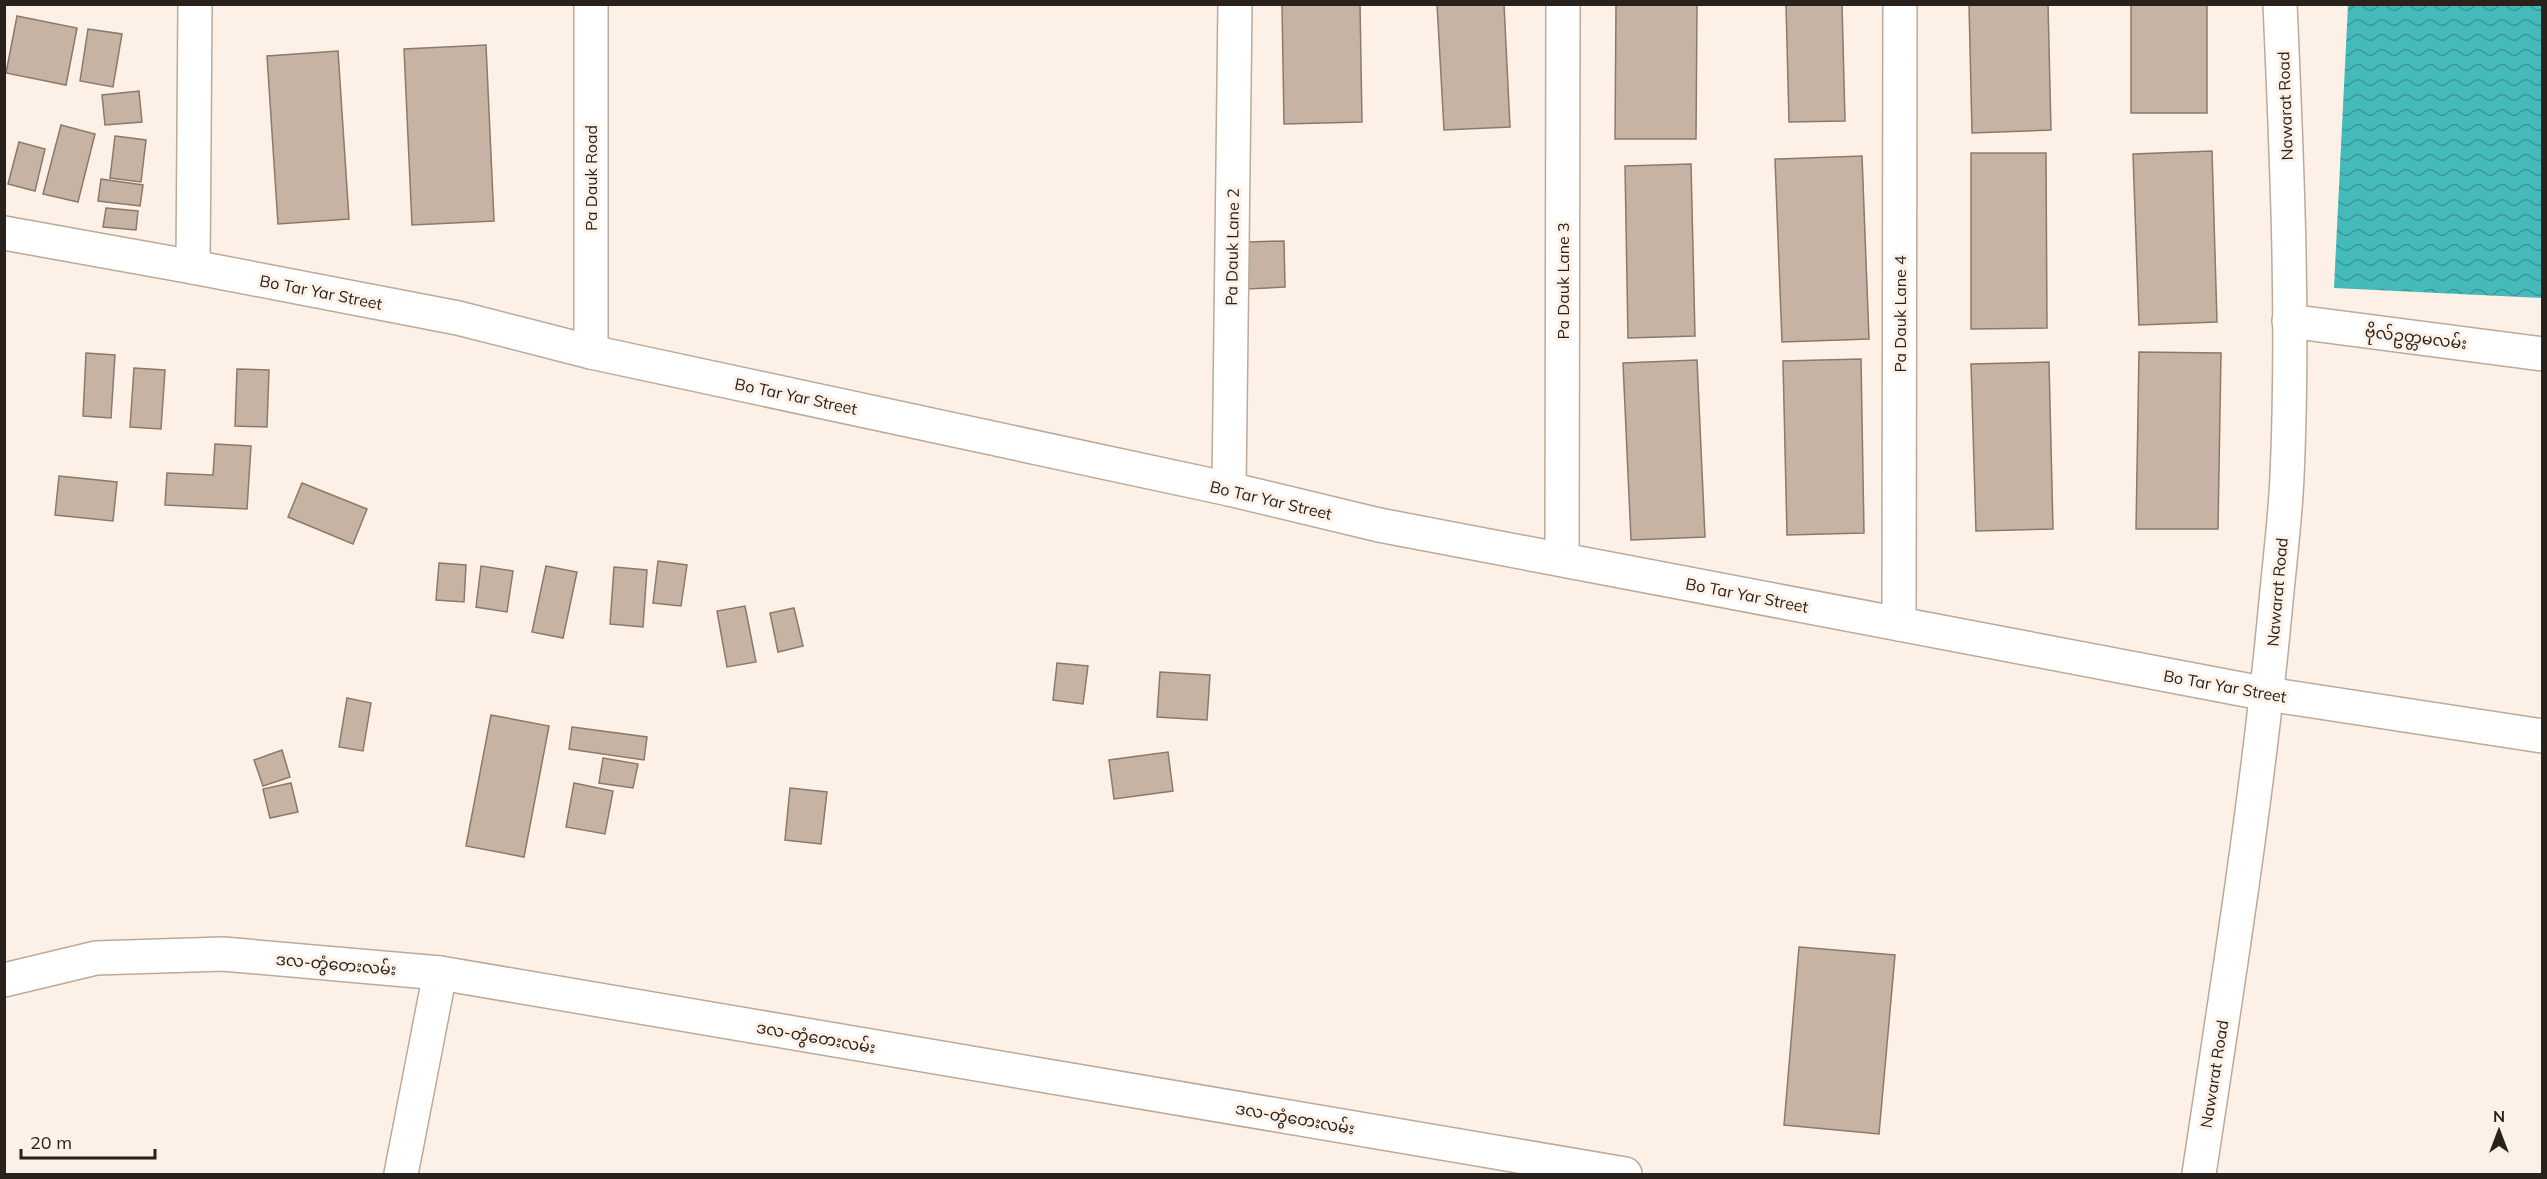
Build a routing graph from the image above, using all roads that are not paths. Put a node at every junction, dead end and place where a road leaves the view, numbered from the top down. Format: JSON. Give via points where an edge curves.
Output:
{"nodes":[{"id":1,"x":195,"y":4,"type":"edge"},
{"id":2,"x":591,"y":4,"type":"edge"},
{"id":3,"x":1235,"y":4,"type":"edge"},
{"id":4,"x":1563,"y":4,"type":"edge"},
{"id":5,"x":1900,"y":4,"type":"edge"},
{"id":6,"x":2280,"y":4,"type":"edge"},
{"id":7,"x":4,"y":233,"type":"edge"},
{"id":8,"x":193,"y":267,"type":"junction"},
{"id":9,"x":2289,"y":321,"type":"junction"},
{"id":10,"x":591,"y":352,"type":"junction"},
{"id":11,"x":2542,"y":354,"type":"edge"},
{"id":12,"x":1229,"y":489,"type":"junction"},
{"id":13,"x":1562,"y":558,"type":"junction"},
{"id":14,"x":1899,"y":624,"type":"junction"},
{"id":15,"x":2267,"y":694,"type":"junction"},
{"id":16,"x":2542,"y":736,"type":"edge"},
{"id":17,"x":440,"y":973,"type":"junction"},
{"id":18,"x":4,"y":980,"type":"edge"},
{"id":19,"x":401,"y":1174,"type":"edge"},
{"id":20,"x":1624,"y":1174,"type":"edge"},
{"id":21,"x":2199,"y":1174,"type":"edge"}],
"edges":[{"from":1,"to":8,"type":"street"},
{"from":2,"to":10,"type":"street","name":"Pa Dauk Road"},
{"from":3,"to":12,"type":"street","name":"Pa Dauk Lane 2"},
{"from":4,"to":13,"type":"street","name":"Pa Dauk Lane 3"},
{"from":5,"to":14,"type":"street","name":"Pa Dauk Lane 4"},
{"from":6,"to":9,"type":"street","name":"Nawarat Road"},
{"from":7,"to":8,"type":"street","name":"Bo Tar Yar Street"},
{"from":8,"to":10,"type":"street","name":"Bo Tar Yar Street","via":[[458,318]]},
{"from":9,"to":11,"type":"street","name":"ဗိုလ်ဥတ္တမလမ်း"},
{"from":9,"to":15,"type":"street","name":"Nawarat Road","via":[[2287,478]]},
{"from":10,"to":12,"type":"street","name":"Bo Tar Yar Street"},
{"from":12,"to":13,"type":"street","name":"Bo Tar Yar Street","via":[[1379,525]]},
{"from":13,"to":14,"type":"street","name":"Bo Tar Yar Street"},
{"from":14,"to":15,"type":"street","name":"Bo Tar Yar Street"},
{"from":15,"to":16,"type":"street","name":"Bo Tar Yar Street"},
{"from":15,"to":21,"type":"street","name":"Nawarat Road"},
{"from":17,"to":18,"type":"street","name":"ဒလ-တွံတေးလမ်း","via":[[223,954],[96,958]]},
{"from":17,"to":19,"type":"street"},
{"from":17,"to":20,"type":"street","name":"ဒလ-တွံတေးလမ်း"}]}
